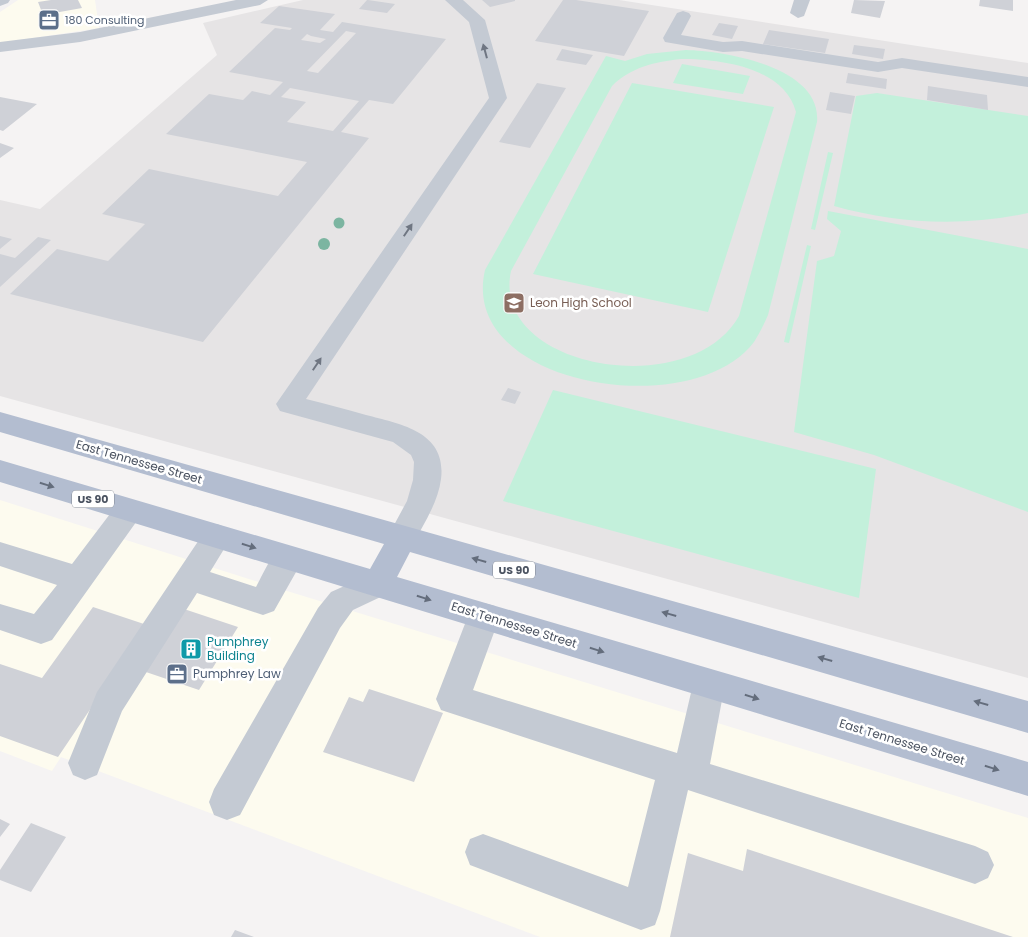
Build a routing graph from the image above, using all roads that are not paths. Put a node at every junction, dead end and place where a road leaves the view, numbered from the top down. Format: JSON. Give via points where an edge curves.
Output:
{"nodes":[{"id":1,"x":260,"y":0,"type":"edge"},
{"id":2,"x":453,"y":0,"type":"edge"},
{"id":3,"x":683,"y":16,"type":"dead end"},
{"id":4,"x":0,"y":48,"type":"edge"},
{"id":5,"x":1028,"y":82,"type":"edge"},
{"id":6,"x":0,"y":422,"type":"edge"},
{"id":7,"x":0,"y":471,"type":"edge"},
{"id":8,"x":129,"y":510,"type":"junction"},
{"id":9,"x":217,"y":536,"type":"junction"},
{"id":10,"x":402,"y":538,"type":"junction"},
{"id":11,"x":0,"y":554,"type":"edge"},
{"id":12,"x":290,"y":558,"type":"junction"},
{"id":13,"x":190,"y":578,"type":"junction"},
{"id":14,"x":78,"y":579,"type":"junction"},
{"id":15,"x":378,"y":584,"type":"junction"},
{"id":16,"x":484,"y":616,"type":"junction"},
{"id":17,"x":0,"y":617,"type":"edge"},
{"id":18,"x":710,"y":684,"type":"junction"},
{"id":19,"x":1028,"y":717,"type":"edge"},
{"id":20,"x":85,"y":763,"type":"dead end"},
{"id":21,"x":683,"y":772,"type":"junction"},
{"id":22,"x":1028,"y":779,"type":"edge"},
{"id":23,"x":227,"y":802,"type":"dead end"},
{"id":24,"x":483,"y":852,"type":"dead end"},
{"id":25,"x":974,"y":865,"type":"dead end"}],
"edges":[{"from":1,"to":4,"type":"street","via":[[80,37]]},
{"from":10,"to":2,"type":"street","one_way":true,"via":[[427,480],[428,462],[422,449],[402,434],[289,404],[498,98],[477,20]]},
{"from":3,"to":5,"type":"street","via":[[672,38],[723,46],[745,40],[878,67],[902,63]]},
{"from":6,"to":10,"type":"main road","name":"East Tennessee Street","number":"US 90"},
{"from":7,"to":8,"type":"main road","name":"East Tennessee Street","number":"US 90","one_way":true},
{"from":8,"to":9,"type":"main road","name":"East Tennessee Street","number":"US 90"},
{"from":8,"to":14,"type":"street"},
{"from":9,"to":12,"type":"main road","name":"East Tennessee Street","number":"US 90","one_way":true},
{"from":9,"to":13,"type":"street"},
{"from":10,"to":15,"type":"main road"},
{"from":19,"to":10,"type":"main road","name":"East Tennessee Street","number":"US 90","one_way":true},
{"from":11,"to":14,"type":"street"},
{"from":12,"to":13,"type":"street","via":[[263,602]]},
{"from":12,"to":15,"type":"main road","name":"East Tennessee Street","number":"US 90"},
{"from":13,"to":20,"type":"street","via":[[109,703]]},
{"from":14,"to":17,"type":"street","via":[[41,630]]},
{"from":15,"to":16,"type":"main road","name":"East Tennessee Street","number":"US 90","one_way":true},
{"from":15,"to":23,"type":"street","via":[[342,601],[332,614]]},
{"from":16,"to":18,"type":"main road","name":"East Tennessee Street","number":"US 90","one_way":true},
{"from":16,"to":21,"type":"street","via":[[453,699]]},
{"from":18,"to":21,"type":"street"},
{"from":18,"to":22,"type":"main road","name":"East Tennessee Street","number":"US 90","one_way":true},
{"from":21,"to":24,"type":"street","via":[[641,910]]},
{"from":21,"to":25,"type":"street"}]}
